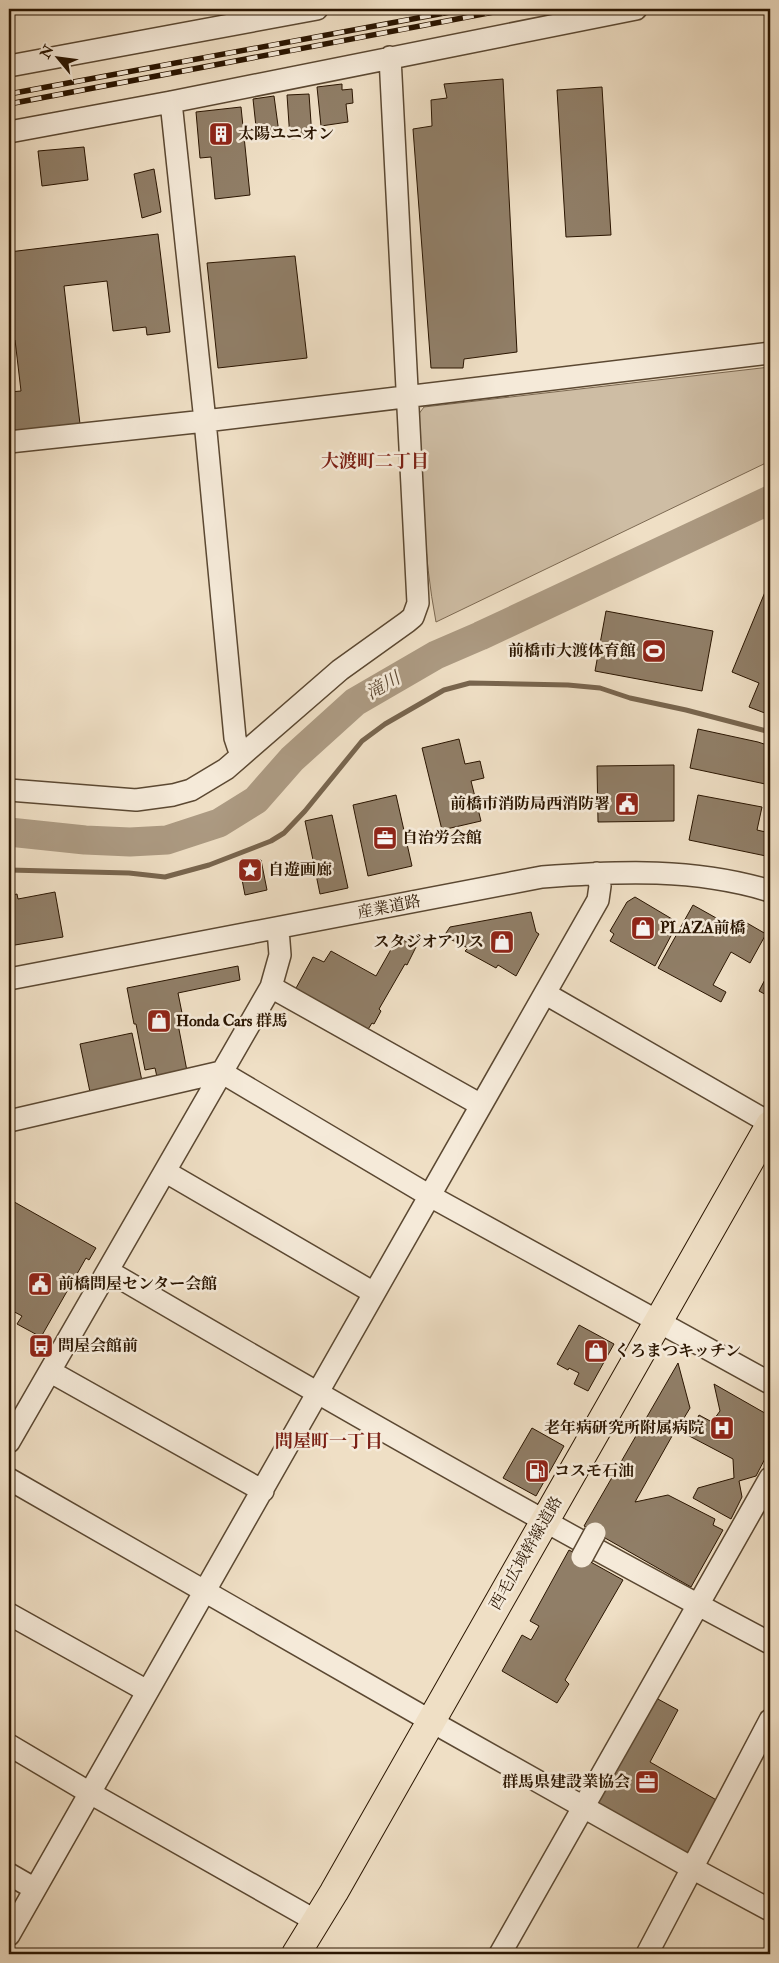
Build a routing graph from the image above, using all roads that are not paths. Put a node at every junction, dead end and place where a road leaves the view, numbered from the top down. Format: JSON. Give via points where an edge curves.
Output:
{"nodes":[{"id":1,"x":317,"y":9,"type":"edge"},
{"id":2,"x":636,"y":9,"type":"edge"},
{"id":3,"x":390,"y":58,"type":"junction"},
{"id":4,"x":9,"y":66,"type":"edge"},
{"id":5,"x":171,"y":102,"type":"junction"},
{"id":6,"x":9,"y":132,"type":"edge"},
{"id":7,"x":770,"y":353,"type":"edge"},
{"id":8,"x":408,"y":396,"type":"junction"},
{"id":9,"x":204,"y":421,"type":"junction"},
{"id":10,"x":9,"y":442,"type":"edge"},
{"id":11,"x":242,"y":754,"type":"junction"},
{"id":12,"x":9,"y":790,"type":"edge"},
{"id":13,"x":598,"y":873,"type":"junction"},
{"id":14,"x":770,"y":891,"type":"edge"},
{"id":15,"x":278,"y":928,"type":"junction"},
{"id":16,"x":9,"y":979,"type":"edge"},
{"id":17,"x":272,"y":987,"type":"junction"},
{"id":18,"x":546,"y":994,"type":"junction"},
{"id":19,"x":221,"y":1072,"type":"junction"},
{"id":20,"x":481,"y":1105,"type":"junction"},
{"id":21,"x":9,"y":1121,"type":"edge"},
{"id":22,"x":770,"y":1124,"type":"edge"},
{"id":23,"x":770,"y":1155,"type":"edge"},
{"id":24,"x":166,"y":1172,"type":"junction"},
{"id":25,"x":430,"y":1196,"type":"junction"},
{"id":26,"x":108,"y":1271,"type":"junction"},
{"id":27,"x":374,"y":1292,"type":"junction"},
{"id":28,"x":665,"y":1325,"type":"junction"},
{"id":29,"x":50,"y":1372,"type":"junction"},
{"id":30,"x":770,"y":1383,"type":"edge"},
{"id":31,"x":318,"y":1394,"type":"junction"},
{"id":32,"x":9,"y":1442,"type":"edge"},
{"id":33,"x":770,"y":1478,"type":"edge"},
{"id":34,"x":9,"y":1479,"type":"edge"},
{"id":35,"x":263,"y":1491,"type":"junction"},
{"id":36,"x":551,"y":1525,"type":"junction"},
{"id":37,"x":595,"y":1533,"type":"dead end"},
{"id":38,"x":582,"y":1557,"type":"dead end"},
{"id":39,"x":205,"y":1592,"type":"junction"},
{"id":40,"x":698,"y":1605,"type":"junction"},
{"id":41,"x":9,"y":1614,"type":"edge"},
{"id":42,"x":770,"y":1643,"type":"edge"},
{"id":43,"x":147,"y":1691,"type":"junction"},
{"id":44,"x":770,"y":1720,"type":"edge"},
{"id":45,"x":437,"y":1725,"type":"junction"},
{"id":46,"x":9,"y":1745,"type":"edge"},
{"id":47,"x":90,"y":1793,"type":"junction"},
{"id":48,"x":584,"y":1807,"type":"junction"},
{"id":49,"x":692,"y":1868,"type":"junction"},
{"id":50,"x":9,"y":1874,"type":"edge"},
{"id":51,"x":35,"y":1889,"type":"junction"},
{"id":52,"x":770,"y":1910,"type":"edge"},
{"id":53,"x":316,"y":1920,"type":"junction"},
{"id":54,"x":9,"y":1935,"type":"edge"},
{"id":55,"x":296,"y":1954,"type":"edge"},
{"id":56,"x":316,"y":1954,"type":"edge"},
{"id":57,"x":500,"y":1954,"type":"edge"},
{"id":58,"x":647,"y":1954,"type":"edge"}],
"edges":[{"from":1,"to":4,"type":"street"},
{"from":2,"to":3,"type":"street"},
{"from":3,"to":5,"type":"street"},
{"from":3,"to":8,"type":"street"},
{"from":5,"to":6,"type":"street"},
{"from":5,"to":9,"type":"street"},
{"from":7,"to":8,"type":"street"},
{"from":8,"to":9,"type":"street"},
{"from":8,"to":11,"type":"street","via":[[418,603],[413,617],[340,670]]},
{"from":9,"to":10,"type":"street"},
{"from":9,"to":11,"type":"street","via":[[235,738]]},
{"from":11,"to":12,"type":"street","via":[[226,769],[192,790],[166,796],[115,800]]},
{"from":13,"to":14,"type":"street","name":"産業道路","via":[[682,873]]},
{"from":13,"to":15,"type":"street","name":"産業道路","via":[[542,877]]},
{"from":13,"to":18,"type":"street","via":[[598,900]]},
{"from":15,"to":16,"type":"street","name":"産業道路"},
{"from":15,"to":17,"type":"street","via":[[280,955]]},
{"from":17,"to":19,"type":"street"},
{"from":17,"to":20,"type":"street"},
{"from":18,"to":20,"type":"street"},
{"from":18,"to":22,"type":"street"},
{"from":19,"to":21,"type":"street"},
{"from":19,"to":24,"type":"street"},
{"from":19,"to":25,"type":"street"},
{"from":20,"to":25,"type":"street"},
{"from":22,"to":28,"type":"main road","name":"西毛広域幹線道路"},
{"from":23,"to":28,"type":"main road","name":"西毛広域幹線道路"},
{"from":24,"to":26,"type":"street"},
{"from":24,"to":27,"type":"street"},
{"from":25,"to":27,"type":"street"},
{"from":25,"to":28,"type":"street"},
{"from":26,"to":29,"type":"street"},
{"from":26,"to":31,"type":"street"},
{"from":27,"to":31,"type":"street"},
{"from":28,"to":30,"type":"street"},
{"from":28,"to":36,"type":"main road","name":"西毛広域幹線道路"},
{"from":29,"to":32,"type":"street"},
{"from":29,"to":35,"type":"street"},
{"from":31,"to":35,"type":"street"},
{"from":31,"to":36,"type":"street"},
{"from":33,"to":40,"type":"street"},
{"from":34,"to":39,"type":"street"},
{"from":35,"to":39,"type":"street"},
{"from":36,"to":40,"type":"street"},
{"from":36,"to":45,"type":"main road","name":"西毛広域幹線道路"},
{"from":37,"to":38,"type":"street","bridge":true},
{"from":39,"to":43,"type":"street"},
{"from":39,"to":45,"type":"street"},
{"from":40,"to":42,"type":"street"},
{"from":40,"to":48,"type":"street"},
{"from":41,"to":43,"type":"street"},
{"from":43,"to":47,"type":"street"},
{"from":44,"to":49,"type":"street"},
{"from":45,"to":48,"type":"street"},
{"from":45,"to":53,"type":"main road","name":"西毛広域幹線道路"},
{"from":45,"to":56,"type":"main road","name":"西毛広域幹線道路"},
{"from":46,"to":47,"type":"street"},
{"from":47,"to":51,"type":"street"},
{"from":47,"to":53,"type":"street"},
{"from":48,"to":49,"type":"street"},
{"from":48,"to":57,"type":"street"},
{"from":49,"to":52,"type":"street"},
{"from":49,"to":58,"type":"street"},
{"from":50,"to":51,"type":"street"},
{"from":51,"to":54,"type":"street"},
{"from":53,"to":55,"type":"main road","name":"西毛広域幹線道路"}]}
